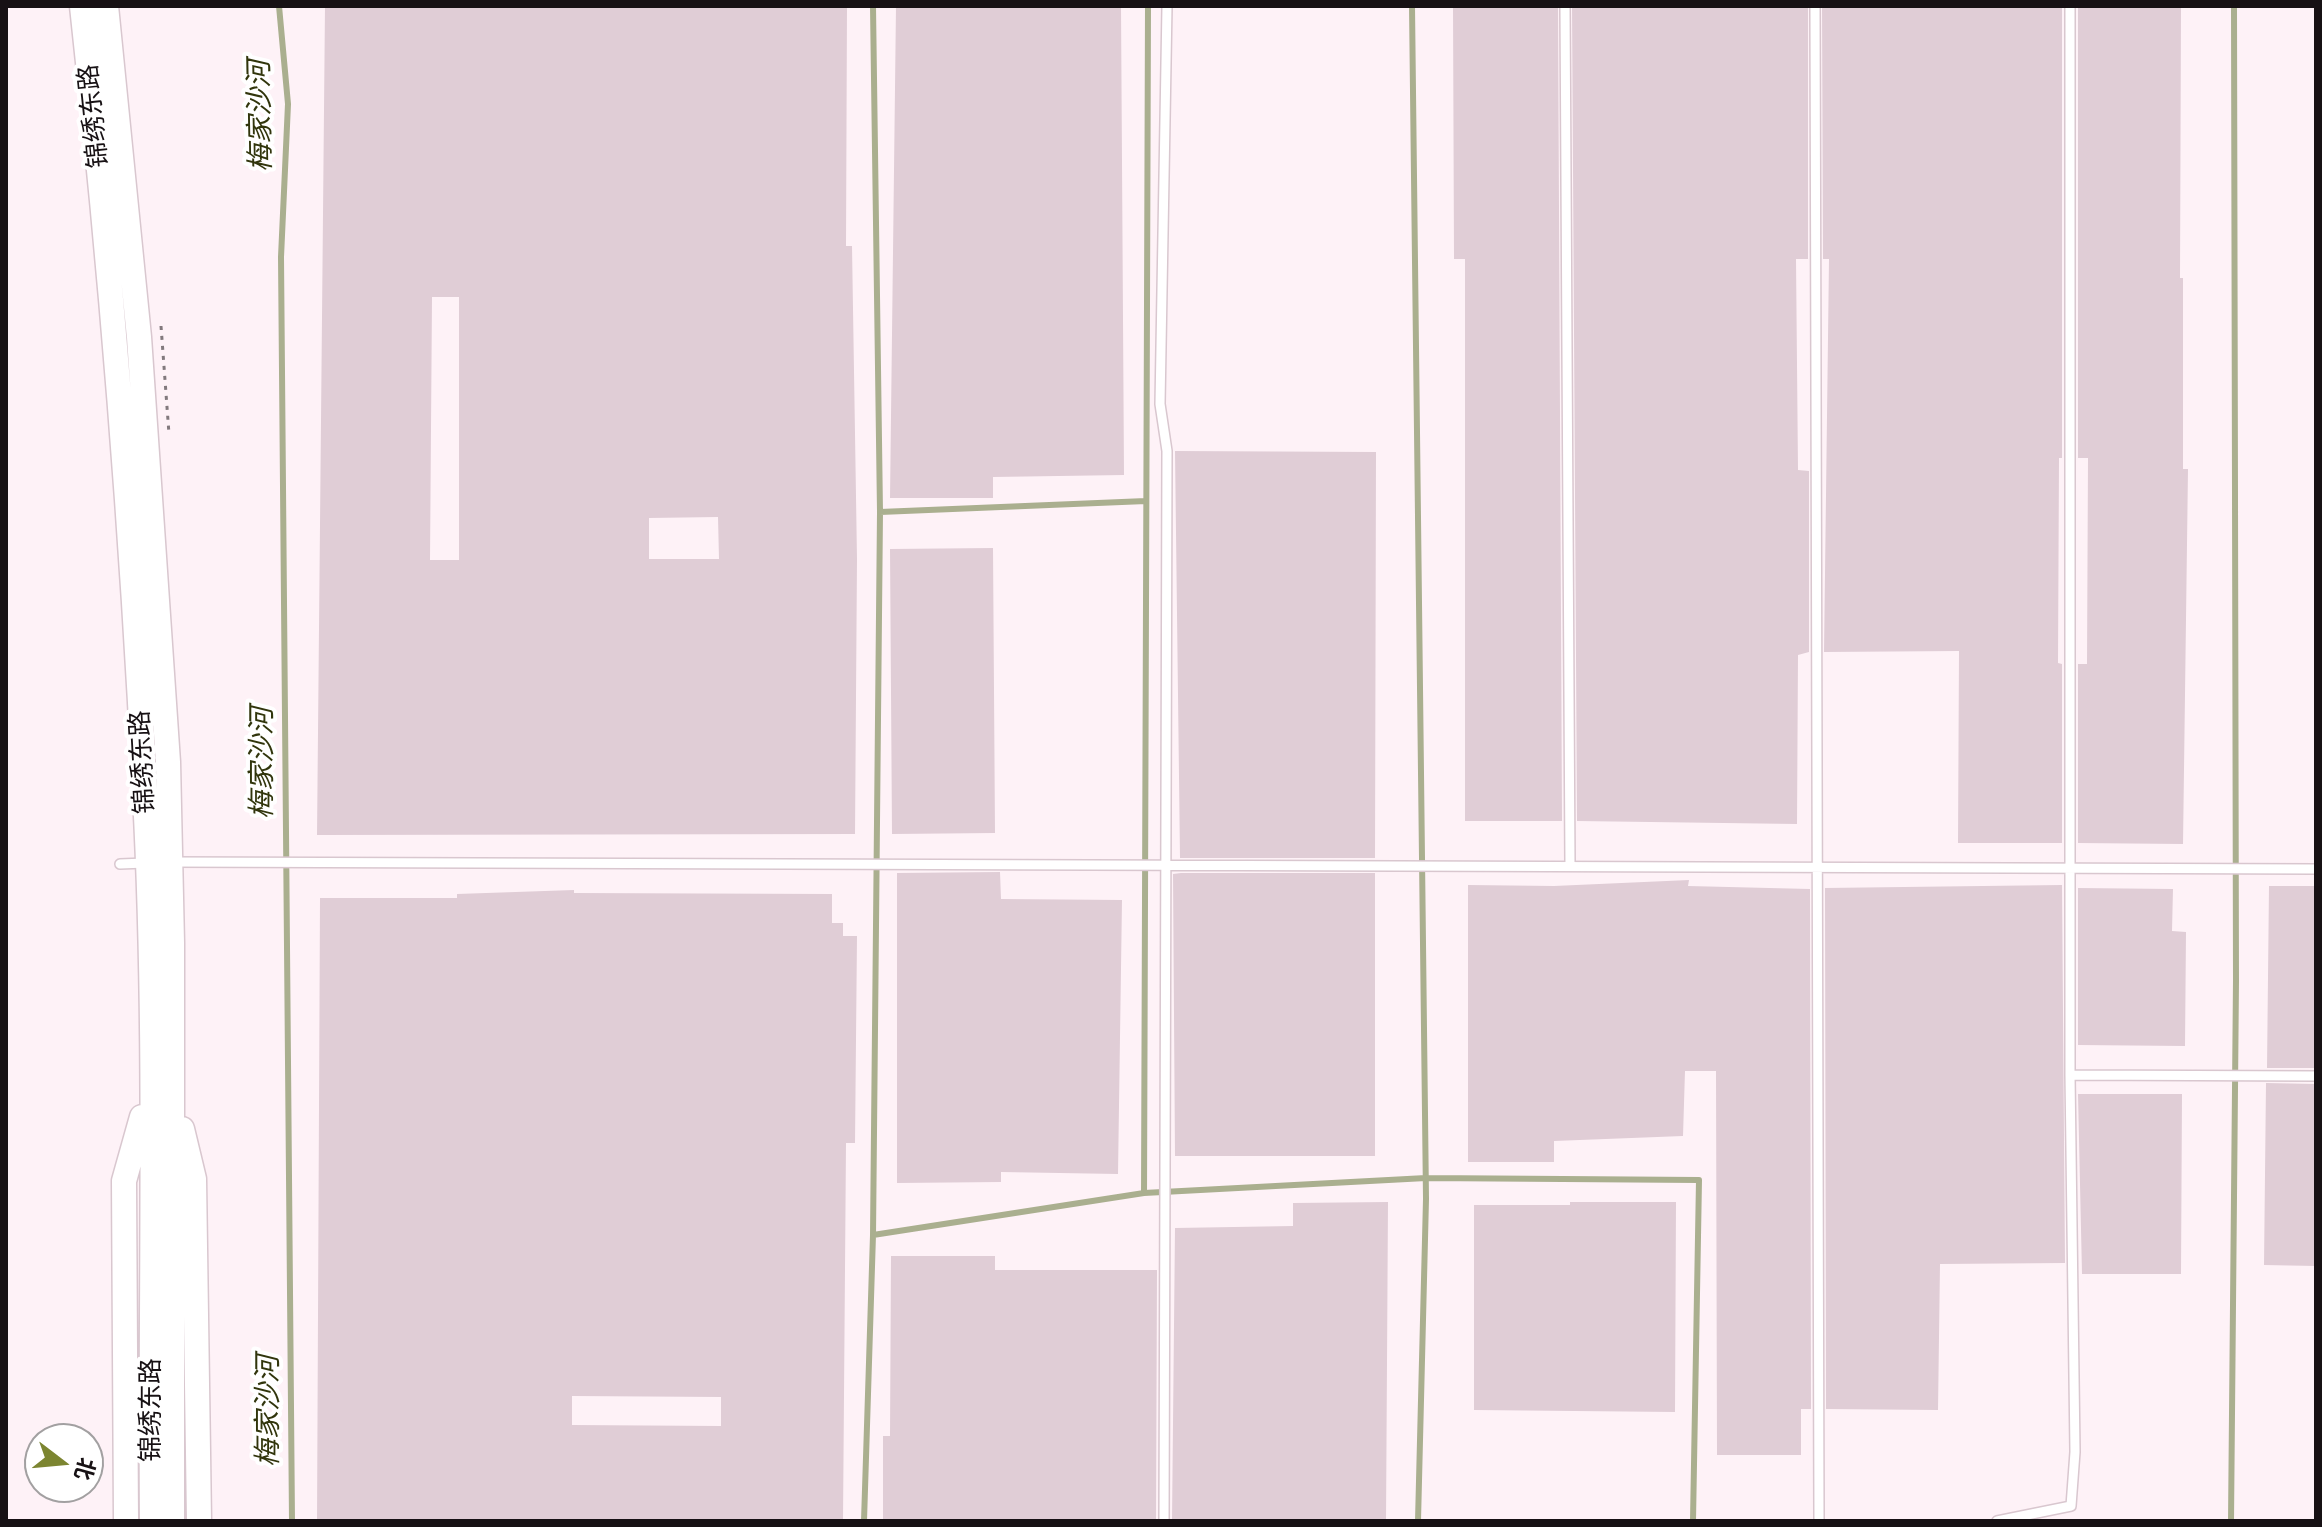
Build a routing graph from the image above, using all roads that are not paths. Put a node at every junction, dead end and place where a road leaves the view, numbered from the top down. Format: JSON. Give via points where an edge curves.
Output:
{"nodes":[{"id":1,"x":82,"y":6,"type":"edge"},
{"id":2,"x":106,"y":6,"type":"edge"},
{"id":3,"x":1167,"y":6,"type":"edge"},
{"id":4,"x":1565,"y":6,"type":"edge"},
{"id":5,"x":1815,"y":6,"type":"edge"},
{"id":6,"x":2070,"y":6,"type":"edge"},
{"id":7,"x":159,"y":863,"type":"junction"},
{"id":8,"x":120,"y":864,"type":"dead end"},
{"id":9,"x":1166,"y":865,"type":"junction"},
{"id":10,"x":1570,"y":866,"type":"junction"},
{"id":11,"x":1816,"y":867,"type":"junction"},
{"id":12,"x":2070,"y":868,"type":"junction"},
{"id":13,"x":2316,"y":869,"type":"edge"},
{"id":14,"x":2070,"y":1075,"type":"junction"},
{"id":15,"x":2316,"y":1076,"type":"edge"},
{"id":16,"x":161,"y":1088,"type":"junction"},
{"id":17,"x":161,"y":1243,"type":"junction"},
{"id":18,"x":126,"y":1521,"type":"edge"},
{"id":19,"x":152,"y":1521,"type":"edge"},
{"id":20,"x":172,"y":1521,"type":"edge"},
{"id":21,"x":199,"y":1521,"type":"edge"},
{"id":22,"x":1164,"y":1521,"type":"edge"},
{"id":23,"x":1819,"y":1521,"type":"edge"},
{"id":24,"x":1997,"y":1521,"type":"edge"}],
"edges":[{"from":1,"to":7,"type":"main road","name":"锦绣东路","via":[[113,290]]},
{"from":2,"to":7,"type":"main road","name":"锦绣东路","via":[[139,337],[168,762]]},
{"from":3,"to":9,"type":"lane","via":[[1160,404],[1167,451]]},
{"from":4,"to":10,"type":"lane"},
{"from":5,"to":11,"type":"lane"},
{"from":6,"to":12,"type":"lane"},
{"from":7,"to":8,"type":"lane"},
{"from":7,"to":9,"type":"lane"},
{"from":7,"to":16,"type":"main road","name":"锦绣东路"},
{"from":9,"to":10,"type":"lane"},
{"from":9,"to":22,"type":"lane"},
{"from":10,"to":11,"type":"lane"},
{"from":11,"to":12,"type":"lane"},
{"from":11,"to":23,"type":"lane"},
{"from":12,"to":13,"type":"lane"},
{"from":12,"to":14,"type":"lane"},
{"from":14,"to":15,"type":"lane"},
{"from":14,"to":24,"type":"lane","via":[[2075,1452],[2071,1506]]},
{"from":16,"to":17,"type":"main road","name":"锦绣东路"},
{"from":16,"to":18,"type":"main road","via":[[124,1181]]},
{"from":16,"to":21,"type":"main road","via":[[194,1179]]},
{"from":17,"to":19,"type":"main road","name":"锦绣东路"},
{"from":17,"to":20,"type":"main road","name":"锦绣东路"}]}
